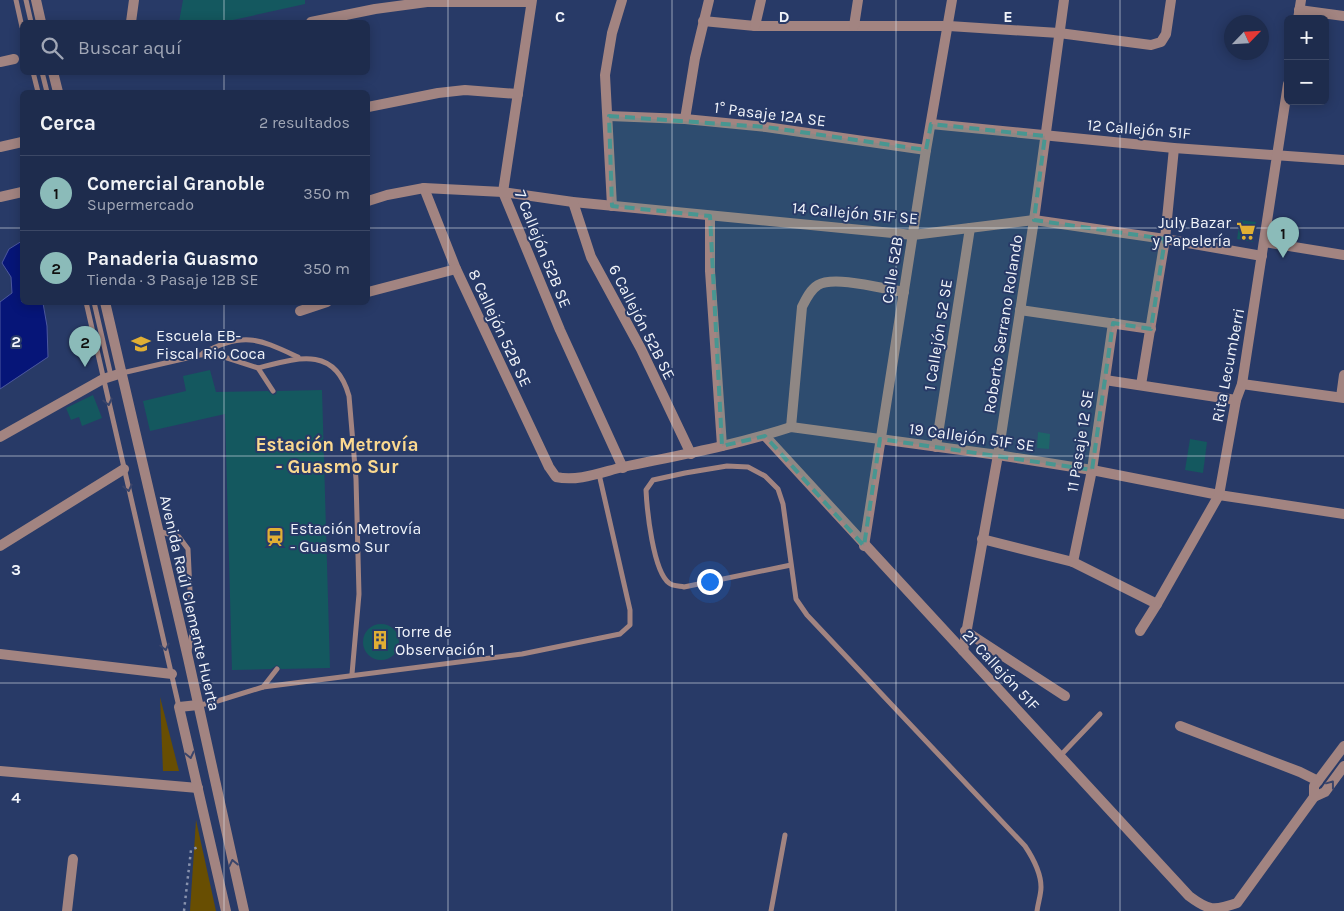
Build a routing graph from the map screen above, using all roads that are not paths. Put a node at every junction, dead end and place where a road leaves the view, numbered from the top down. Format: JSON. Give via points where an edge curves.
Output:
{"nodes":[{"id":1,"x":16,"y":0,"type":"edge"},
{"id":2,"x":26,"y":0,"type":"edge"},
{"id":3,"x":36,"y":0,"type":"edge"},
{"id":4,"x":134,"y":0,"type":"edge"},
{"id":5,"x":622,"y":0,"type":"edge"},
{"id":6,"x":709,"y":0,"type":"edge"},
{"id":7,"x":761,"y":0,"type":"edge"},
{"id":8,"x":858,"y":0,"type":"edge"},
{"id":9,"x":952,"y":0,"type":"edge"},
{"id":10,"x":1064,"y":0,"type":"edge"},
{"id":11,"x":1171,"y":0,"type":"edge"},
{"id":12,"x":531,"y":1,"type":"edge"},
{"id":13,"x":1299,"y":9,"type":"edge"},
{"id":14,"x":1344,"y":16,"type":"edge"},
{"id":15,"x":20,"y":20,"type":"edge"},
{"id":16,"x":31,"y":20,"type":"edge"},
{"id":17,"x":41,"y":20,"type":"edge"},
{"id":18,"x":131,"y":20,"type":"edge"},
{"id":19,"x":321,"y":20,"type":"edge"},
{"id":20,"x":703,"y":21,"type":"junction"},
{"id":21,"x":755,"y":26,"type":"junction"},
{"id":22,"x":854,"y":26,"type":"junction"},
{"id":23,"x":949,"y":26,"type":"junction"},
{"id":24,"x":1059,"y":33,"type":"junction"},
{"id":25,"x":14,"y":59,"type":"dead end"},
{"id":26,"x":0,"y":62,"type":"edge"},
{"id":27,"x":34,"y":75,"type":"edge"},
{"id":28,"x":43,"y":75,"type":"edge"},
{"id":29,"x":54,"y":75,"type":"edge"},
{"id":30,"x":38,"y":90,"type":"edge"},
{"id":31,"x":46,"y":90,"type":"edge"},
{"id":32,"x":58,"y":90,"type":"edge"},
{"id":33,"x":518,"y":94,"type":"junction"},
{"id":34,"x":1285,"y":105,"type":"edge"},
{"id":35,"x":370,"y":107,"type":"edge"},
{"id":36,"x":608,"y":116,"type":"junction"},
{"id":37,"x":684,"y":119,"type":"junction"},
{"id":38,"x":932,"y":124,"type":"junction"},
{"id":39,"x":1045,"y":136,"type":"junction"},
{"id":40,"x":20,"y":142,"type":"edge"},
{"id":41,"x":0,"y":147,"type":"edge"},
{"id":42,"x":1174,"y":148,"type":"junction"},
{"id":43,"x":926,"y":150,"type":"junction"},
{"id":44,"x":1277,"y":155,"type":"junction"},
{"id":45,"x":1344,"y":160,"type":"edge"},
{"id":46,"x":424,"y":188,"type":"junction"},
{"id":47,"x":20,"y":192,"type":"edge"},
{"id":48,"x":503,"y":192,"type":"junction"},
{"id":49,"x":0,"y":197,"type":"edge"},
{"id":50,"x":370,"y":200,"type":"edge"},
{"id":51,"x":573,"y":202,"type":"junction"},
{"id":52,"x":612,"y":206,"type":"junction"},
{"id":53,"x":710,"y":216,"type":"junction"},
{"id":54,"x":1034,"y":220,"type":"junction"},
{"id":55,"x":970,"y":228,"type":"junction"},
{"id":56,"x":913,"y":235,"type":"junction"},
{"id":57,"x":1165,"y":239,"type":"junction"},
{"id":58,"x":1264,"y":242,"type":"junction"},
{"id":59,"x":1344,"y":255,"type":"edge"},
{"id":60,"x":1262,"y":256,"type":"junction"},
{"id":61,"x":456,"y":269,"type":"junction"},
{"id":62,"x":370,"y":291,"type":"edge"},
{"id":63,"x":904,"y":292,"type":"junction"},
{"id":64,"x":87,"y":305,"type":"edge"},
{"id":65,"x":95,"y":305,"type":"edge"},
{"id":66,"x":106,"y":305,"type":"edge"},
{"id":67,"x":318,"y":305,"type":"edge"},
{"id":68,"x":1020,"y":310,"type":"junction"},
{"id":69,"x":300,"y":311,"type":"dead end"},
{"id":70,"x":1113,"y":323,"type":"junction"},
{"id":71,"x":1151,"y":329,"type":"junction"},
{"id":72,"x":200,"y":355,"type":"junction"},
{"id":73,"x":299,"y":358,"type":"junction"},
{"id":74,"x":258,"y":368,"type":"junction"},
{"id":75,"x":122,"y":373,"type":"junction"},
{"id":76,"x":1344,"y":375,"type":"edge"},
{"id":77,"x":107,"y":378,"type":"junction"},
{"id":78,"x":1105,"y":380,"type":"junction"},
{"id":79,"x":1242,"y":384,"type":"junction"},
{"id":80,"x":1142,"y":385,"type":"junction"},
{"id":81,"x":273,"y":391,"type":"dead end"},
{"id":82,"x":1342,"y":398,"type":"edge"},
{"id":83,"x":1236,"y":400,"type":"junction"},
{"id":84,"x":791,"y":428,"type":"junction"},
{"id":85,"x":765,"y":436,"type":"junction"},
{"id":86,"x":0,"y":437,"type":"edge"},
{"id":87,"x":880,"y":439,"type":"junction"},
{"id":88,"x":722,"y":446,"type":"junction"},
{"id":89,"x":936,"y":447,"type":"junction"},
{"id":90,"x":690,"y":454,"type":"junction"},
{"id":91,"x":998,"y":455,"type":"junction"},
{"id":92,"x":623,"y":468,"type":"junction"},
{"id":93,"x":124,"y":469,"type":"junction"},
{"id":94,"x":1092,"y":470,"type":"junction"},
{"id":95,"x":599,"y":474,"type":"junction"},
{"id":96,"x":556,"y":477,"type":"joint"},
{"id":97,"x":1219,"y":495,"type":"junction"},
{"id":98,"x":1344,"y":514,"type":"edge"},
{"id":99,"x":158,"y":531,"type":"junction"},
{"id":100,"x":982,"y":539,"type":"junction"},
{"id":101,"x":0,"y":546,"type":"edge"},
{"id":102,"x":864,"y":546,"type":"junction"},
{"id":103,"x":1073,"y":562,"type":"junction"},
{"id":104,"x":791,"y":565,"type":"junction"},
{"id":105,"x":1157,"y":604,"type":"junction"},
{"id":106,"x":966,"y":631,"type":"junction"},
{"id":107,"x":1140,"y":631,"type":"dead end"},
{"id":108,"x":962,"y":651,"type":"junction"},
{"id":109,"x":0,"y":654,"type":"edge"},
{"id":110,"x":188,"y":658,"type":"junction"},
{"id":111,"x":277,"y":669,"type":"dead end"},
{"id":112,"x":172,"y":674,"type":"junction"},
{"id":113,"x":352,"y":674,"type":"junction"},
{"id":114,"x":263,"y":687,"type":"junction"},
{"id":115,"x":1065,"y":696,"type":"dead end"},
{"id":116,"x":198,"y":705,"type":"junction"},
{"id":117,"x":179,"y":707,"type":"junction"},
{"id":118,"x":1100,"y":714,"type":"dead end"},
{"id":119,"x":1180,"y":726,"type":"dead end"},
{"id":120,"x":1344,"y":746,"type":"edge"},
{"id":121,"x":1059,"y":756,"type":"junction"},
{"id":122,"x":1344,"y":766,"type":"edge"},
{"id":123,"x":0,"y":772,"type":"edge"},
{"id":124,"x":1318,"y":781,"type":"junction"},
{"id":125,"x":198,"y":788,"type":"junction"},
{"id":126,"x":1314,"y":798,"type":"junction"},
{"id":127,"x":785,"y":835,"type":"dead end"},
{"id":128,"x":73,"y":859,"type":"dead end"},
{"id":129,"x":1218,"y":910,"type":"edge"},
{"id":130,"x":67,"y":911,"type":"edge"},
{"id":131,"x":226,"y":911,"type":"edge"},
{"id":132,"x":244,"y":911,"type":"edge"},
{"id":133,"x":771,"y":911,"type":"edge"},
{"id":134,"x":1037,"y":911,"type":"edge"}],
"edges":[{"from":1,"to":15,"type":"lane"},
{"from":2,"to":16,"type":"lane"},
{"from":3,"to":17,"type":"street"},
{"from":4,"to":18,"type":"street"},
{"from":5,"to":36,"type":"street","via":[[605,75]]},
{"from":6,"to":20,"type":"street"},
{"from":7,"to":21,"type":"street"},
{"from":8,"to":22,"type":"street"},
{"from":9,"to":23,"type":"street","name":"Calle 52B"},
{"from":10,"to":24,"type":"street","name":"Roberto Serrano Rolando"},
{"from":11,"to":24,"type":"street","via":[[1166,34],[1161,42],[1151,46]]},
{"from":12,"to":19,"type":"street","via":[[427,2]]},
{"from":12,"to":33,"type":"street","name":"7 Callejón 52B SE"},
{"from":13,"to":14,"type":"street"},
{"from":20,"to":21,"type":"street"},
{"from":20,"to":37,"type":"street"},
{"from":21,"to":22,"type":"street"},
{"from":22,"to":23,"type":"street"},
{"from":23,"to":24,"type":"street"},
{"from":23,"to":38,"type":"street","name":"Calle 52B"},
{"from":24,"to":39,"type":"street","name":"Roberto Serrano Rolando"},
{"from":25,"to":26,"type":"street"},
{"from":27,"to":30,"type":"lane"},
{"from":28,"to":31,"type":"lane"},
{"from":29,"to":32,"type":"street"},
{"from":33,"to":35,"type":"street","via":[[465,90]]},
{"from":33,"to":48,"type":"street","name":"7 Callejón 52B SE"},
{"from":34,"to":44,"type":"street","name":"Rita Lecumberri"},
{"from":36,"to":37,"type":"street","name":"1° Pasaje 12A SE"},
{"from":36,"to":52,"type":"street"},
{"from":37,"to":43,"type":"street","name":"1° Pasaje 12A SE"},
{"from":38,"to":39,"type":"street","name":"12 Callejón 51F"},
{"from":38,"to":43,"type":"street","name":"Calle 52B"},
{"from":39,"to":42,"type":"street","name":"12 Callejón 51F"},
{"from":39,"to":54,"type":"street","name":"Roberto Serrano Rolando"},
{"from":40,"to":41,"type":"street"},
{"from":42,"to":44,"type":"street","name":"12 Callejón 51F"},
{"from":42,"to":57,"type":"street"},
{"from":43,"to":56,"type":"street","name":"Calle 52B"},
{"from":44,"to":45,"type":"street","name":"12 Callejón 51F"},
{"from":44,"to":58,"type":"street","name":"Rita Lecumberri"},
{"from":46,"to":48,"type":"street","name":"14 Callejón 51F SE"},
{"from":46,"to":50,"type":"street","name":"14 Callejón 51F SE"},
{"from":46,"to":61,"type":"street","name":"8 Callejón 52B SE"},
{"from":47,"to":49,"type":"street"},
{"from":48,"to":51,"type":"street","name":"14 Callejón 51F SE"},
{"from":48,"to":92,"type":"street","name":"7 Callejón 52B SE","via":[[560,330]]},
{"from":51,"to":52,"type":"street","name":"14 Callejón 51F SE"},
{"from":51,"to":90,"type":"street","name":"6 Callejón 52B SE","via":[[591,257],[641,349]]},
{"from":52,"to":53,"type":"street","name":"14 Callejón 51F SE"},
{"from":53,"to":56,"type":"street","name":"14 Callejón 51F SE"},
{"from":53,"to":88,"type":"street","via":[[710,271]]},
{"from":54,"to":55,"type":"street","name":"14 Callejón 51F SE"},
{"from":54,"to":57,"type":"street","name":"14 Callejón 51F SE"},
{"from":54,"to":68,"type":"street","name":"Roberto Serrano Rolando"},
{"from":55,"to":56,"type":"street","name":"14 Callejón 51F SE"},
{"from":55,"to":89,"type":"street","name":"1 Callejón 52 SE"},
{"from":56,"to":63,"type":"street","name":"Calle 52B"},
{"from":57,"to":60,"type":"street","name":"14 Callejón 51F SE"},
{"from":57,"to":71,"type":"street"},
{"from":58,"to":59,"type":"street"},
{"from":58,"to":60,"type":"street","name":"Rita Lecumberri"},
{"from":60,"to":79,"type":"street","name":"Rita Lecumberri"},
{"from":61,"to":62,"type":"street"},
{"from":61,"to":96,"type":"street","name":"8 Callejón 52B SE"},
{"from":63,"to":84,"type":"street","via":[[829,281],[818,285],[808,295],[802,307]]},
{"from":63,"to":87,"type":"street","name":"Calle 52B"},
{"from":64,"to":77,"type":"lane"},
{"from":65,"to":77,"type":"lane"},
{"from":66,"to":75,"type":"street","name":"Avenida Raúl Clemente Huerta"},
{"from":67,"to":69,"type":"street"},
{"from":68,"to":70,"type":"street"},
{"from":68,"to":91,"type":"street","name":"Roberto Serrano Rolando"},
{"from":70,"to":71,"type":"street"},
{"from":70,"to":78,"type":"street","name":"11 Pasaje 12 SE"},
{"from":71,"to":80,"type":"street"},
{"from":72,"to":73,"type":"lane","via":[[222,343],[254,339]]},
{"from":72,"to":74,"type":"lane","via":[[215,354]]},
{"from":72,"to":75,"type":"lane"},
{"from":73,"to":74,"type":"lane"},
{"from":73,"to":113,"type":"lane","via":[[319,360],[335,370],[346,383],[349,396],[356,479],[359,594]]},
{"from":74,"to":81,"type":"lane"},
{"from":75,"to":77,"type":"street"},
{"from":75,"to":99,"type":"street","name":"Avenida Raúl Clemente Huerta"},
{"from":76,"to":82,"type":"street"},
{"from":77,"to":86,"type":"street"},
{"from":77,"to":93,"type":"lane","name":"Avenida Raúl Clemente Huerta","one_way":true},
{"from":78,"to":80,"type":"street"},
{"from":78,"to":94,"type":"street","name":"11 Pasaje 12 SE"},
{"from":79,"to":82,"type":"street"},
{"from":79,"to":83,"type":"street","name":"Rita Lecumberri"},
{"from":80,"to":83,"type":"street"},
{"from":83,"to":97,"type":"street","name":"Rita Lecumberri"},
{"from":84,"to":85,"type":"street","name":"19 Callejón 51F SE"},
{"from":84,"to":87,"type":"street","name":"19 Callejón 51F SE"},
{"from":85,"to":88,"type":"street","name":"19 Callejón 51F SE"},
{"from":85,"to":102,"type":"street","name":"21 Callejón 51F"},
{"from":87,"to":89,"type":"street","name":"19 Callejón 51F SE"},
{"from":87,"to":102,"type":"street","name":"Calle 52B"},
{"from":88,"to":90,"type":"street","name":"19 Callejón 51F SE"},
{"from":89,"to":91,"type":"street","name":"19 Callejón 51F SE"},
{"from":90,"to":92,"type":"street","name":"19 Callejón 51F SE"},
{"from":91,"to":94,"type":"street","name":"19 Callejón 51F SE"},
{"from":91,"to":100,"type":"street","name":"Roberto Serrano Rolando"},
{"from":92,"to":95,"type":"street","name":"19 Callejón 51F SE"},
{"from":93,"to":101,"type":"street"},
{"from":93,"to":112,"type":"lane","name":"Avenida Raúl Clemente Huerta","one_way":true},
{"from":94,"to":97,"type":"street","name":"19 Callejón 51F SE"},
{"from":94,"to":103,"type":"street","name":"11 Pasaje 12 SE"},
{"from":95,"to":96,"type":"street","name":"19 Callejón 51F SE","via":[[565,479]]},
{"from":95,"to":113,"type":"lane","via":[[630,610],[630,624],[620,634],[522,654]]},
{"from":97,"to":98,"type":"street","name":"19 Callejón 51F SE"},
{"from":97,"to":105,"type":"street","name":"Rita Lecumberri"},
{"from":99,"to":110,"type":"street","name":"Avenida Raúl Clemente Huerta"},
{"from":99,"to":110,"type":"lane","via":[[179,536],[188,548],[192,633]]},
{"from":100,"to":103,"type":"street"},
{"from":100,"to":106,"type":"street","name":"Roberto Serrano Rolando"},
{"from":102,"to":108,"type":"street","name":"21 Callejón 51F"},
{"from":103,"to":105,"type":"street"},
{"from":104,"to":104,"type":"lane","via":[[778,489],[765,476],[748,467],[727,466],[685,472],[654,480],[646,490],[657,565],[670,584],[684,587]]},
{"from":104,"to":134,"type":"lane","via":[[796,599],[807,615],[1025,846],[1040,878]]},
{"from":105,"to":107,"type":"street","name":"Rita Lecumberri"},
{"from":106,"to":108,"type":"street","name":"Roberto Serrano Rolando"},
{"from":106,"to":115,"type":"street"},
{"from":108,"to":121,"type":"street","name":"21 Callejón 51F"},
{"from":109,"to":112,"type":"street"},
{"from":110,"to":116,"type":"street","name":"Avenida Raúl Clemente Huerta"},
{"from":111,"to":114,"type":"lane"},
{"from":112,"to":117,"type":"lane","name":"Avenida Raúl Clemente Huerta"},
{"from":113,"to":114,"type":"lane"},
{"from":114,"to":116,"type":"lane"},
{"from":116,"to":117,"type":"street"},
{"from":132,"to":116,"type":"street","name":"Avenida Raúl Clemente Huerta","one_way":true},
{"from":117,"to":125,"type":"street","name":"Avenida Raúl Clemente Huerta","one_way":true},
{"from":118,"to":121,"type":"lane"},
{"from":119,"to":124,"type":"street"},
{"from":120,"to":124,"type":"street"},
{"from":121,"to":129,"type":"street","name":"21 Callejón 51F","via":[[1189,896],[1204,907]]},
{"from":126,"to":122,"type":"street","one_way":true,"via":[[1324,792]]},
{"from":123,"to":125,"type":"street"},
{"from":124,"to":126,"type":"street","via":[[1314,786]]},
{"from":125,"to":131,"type":"street","name":"Avenida Raúl Clemente Huerta"},
{"from":126,"to":129,"type":"street","via":[[1237,903]]},
{"from":127,"to":133,"type":"lane"},
{"from":128,"to":130,"type":"street"}]}
